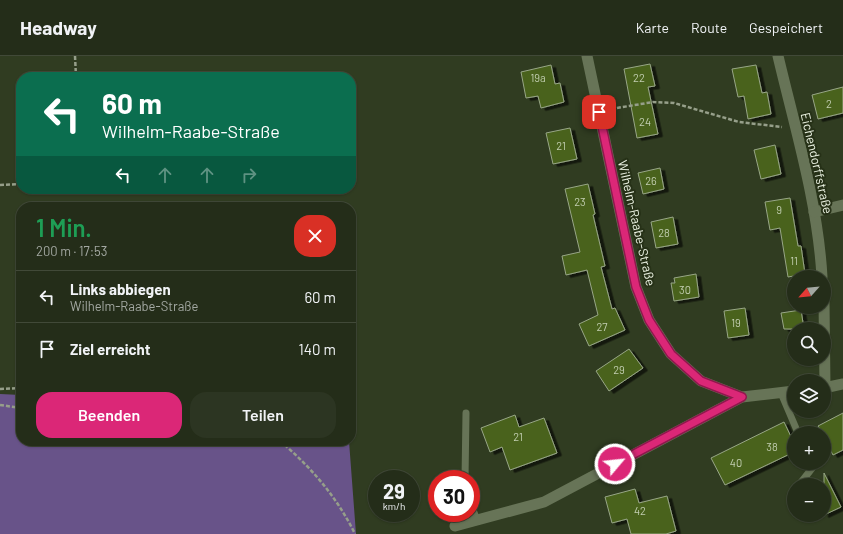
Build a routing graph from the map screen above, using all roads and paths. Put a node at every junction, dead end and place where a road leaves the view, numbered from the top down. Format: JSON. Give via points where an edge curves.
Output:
{"nodes":[{"id":1,"x":75,"y":56,"type":"edge"},
{"id":2,"x":587,"y":56,"type":"edge"},
{"id":3,"x":778,"y":56,"type":"edge"},
{"id":4,"x":76,"y":72,"type":"edge"},
{"id":5,"x":599,"y":112,"type":"junction"},
{"id":6,"x":795,"y":128,"type":"junction"},
{"id":7,"x":16,"y":184,"type":"edge"},
{"id":8,"x":0,"y":185,"type":"edge"},
{"id":9,"x":843,"y":205,"type":"edge"},
{"id":10,"x":814,"y":212,"type":"junction"},
{"id":11,"x":822,"y":270,"type":"edge"},
{"id":12,"x":824,"y":314,"type":"edge"},
{"id":13,"x":825,"y":374,"type":"edge"},
{"id":14,"x":843,"y":384,"type":"edge"},
{"id":15,"x":831,"y":387,"type":"edge"},
{"id":16,"x":16,"y":388,"type":"edge"},
{"id":17,"x":0,"y":389,"type":"edge"},
{"id":18,"x":787,"y":392,"type":"edge"},
{"id":19,"x":781,"y":393,"type":"junction"},
{"id":20,"x":742,"y":397,"type":"junction"},
{"id":21,"x":0,"y":405,"type":"edge"},
{"id":22,"x":16,"y":407,"type":"edge"},
{"id":23,"x":466,"y":413,"type":"dead end"},
{"id":24,"x":795,"y":426,"type":"edge"},
{"id":25,"x":286,"y":446,"type":"edge"},
{"id":26,"x":465,"y":470,"type":"edge"},
{"id":27,"x":811,"y":470,"type":"edge"},
{"id":28,"x":804,"y":478,"type":"edge"},
{"id":29,"x":480,"y":519,"type":"edge"},
{"id":30,"x":470,"y":522,"type":"edge"},
{"id":31,"x":455,"y":526,"type":"dead end"},
{"id":32,"x":356,"y":534,"type":"edge"}],
"edges":[{"from":1,"to":4,"type":"path"},
{"from":2,"to":5,"type":"street","name":"Wilhelm-Raabe-Straße"},
{"from":3,"to":6,"type":"street","name":"Eichendorffstraße"},
{"from":5,"to":6,"type":"path","via":[[653,102],[674,103],[739,122]]},
{"from":5,"to":20,"type":"street","name":"Wilhelm-Raabe-Straße","via":[[636,287],[649,320],[671,354],[701,381]]},
{"from":6,"to":10,"type":"street","name":"Eichendorffstraße"},
{"from":7,"to":8,"type":"path"},
{"from":9,"to":10,"type":"street"},
{"from":10,"to":11,"type":"street","name":"Eichendorffstraße"},
{"from":12,"to":13,"type":"street"},
{"from":14,"to":15,"type":"street"},
{"from":16,"to":17,"type":"path"},
{"from":18,"to":19,"type":"street"},
{"from":19,"to":20,"type":"street"},
{"from":19,"to":24,"type":"lane"},
{"from":20,"to":29,"type":"street","via":[[544,502]]},
{"from":21,"to":22,"type":"path"},
{"from":23,"to":26,"type":"lane"},
{"from":25,"to":32,"type":"path","via":[[318,477]]},
{"from":27,"to":28,"type":"lane"},
{"from":30,"to":31,"type":"street"}]}
